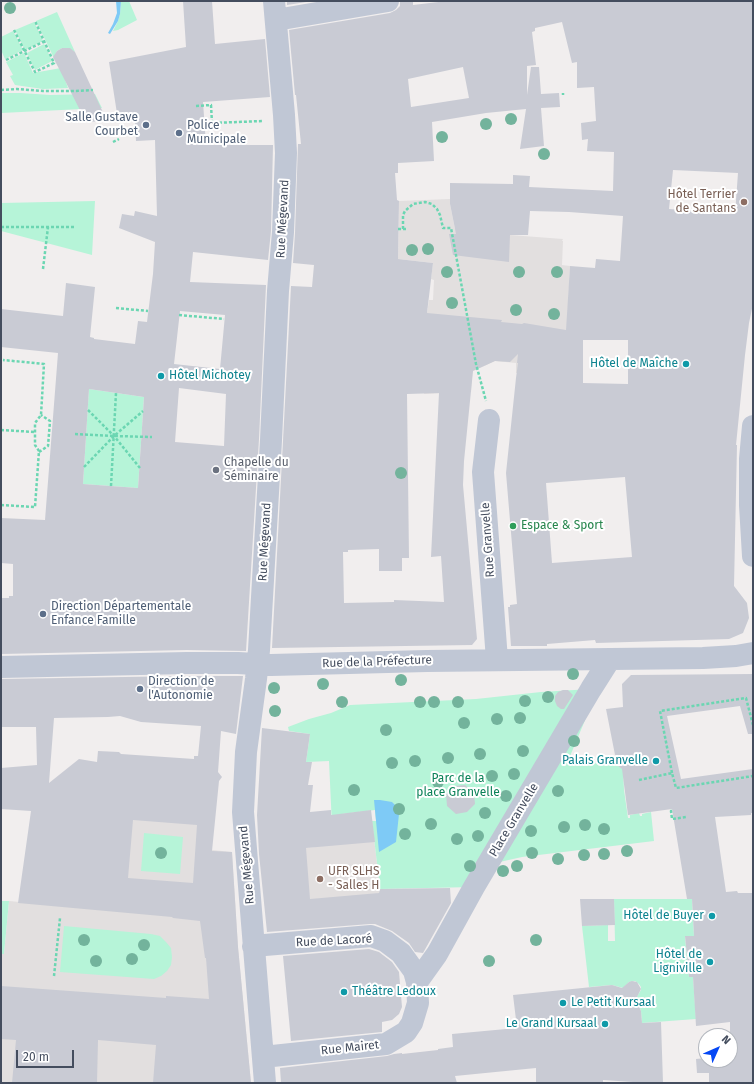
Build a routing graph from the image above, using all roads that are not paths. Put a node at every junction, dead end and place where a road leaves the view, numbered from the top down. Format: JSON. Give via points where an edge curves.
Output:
{"nodes":[{"id":1,"x":388,"y":1,"type":"edge"},
{"id":2,"x":275,"y":10,"type":"edge"},
{"id":3,"x":488,"y":414,"type":"road end"},
{"id":4,"x":753,"y":426,"type":"edge"},
{"id":5,"x":753,"y":556,"type":"edge"},
{"id":6,"x":753,"y":653,"type":"edge"},
{"id":7,"x":610,"y":659,"type":"junction"},
{"id":8,"x":497,"y":660,"type":"junction"},
{"id":9,"x":258,"y":664,"type":"junction"},
{"id":10,"x":1,"y":666,"type":"edge"},
{"id":11,"x":253,"y":946,"type":"junction"},
{"id":12,"x":417,"y":982,"type":"junction"},
{"id":13,"x":262,"y":1057,"type":"junction"},
{"id":14,"x":265,"y":1083,"type":"edge"}],
"edges":[{"from":1,"to":2,"type":"street"},
{"from":2,"to":9,"type":"street","name":"Rue Mégevand","via":[[286,153]]},
{"from":3,"to":8,"type":"street","name":"Rue Granvelle","via":[[483,472]]},
{"from":4,"to":5,"type":"street","via":[[750,459]]},
{"from":6,"to":7,"type":"street","name":"Rue de la Préfecture","via":[[736,656]]},
{"from":7,"to":8,"type":"street","name":"Rue de la Préfecture"},
{"from":7,"to":12,"type":"street","name":"Place Granvelle","via":[[437,954]]},
{"from":8,"to":9,"type":"street","name":"Rue de la Préfecture"},
{"from":9,"to":10,"type":"street","name":"Rue de la Préfecture"},
{"from":9,"to":11,"type":"street","name":"Rue Mégevand","via":[[246,752],[243,812]]},
{"from":11,"to":12,"type":"street","name":"Rue de Lacoré","via":[[371,936],[384,941],[401,953],[414,971]]},
{"from":11,"to":13,"type":"street","name":"Rue Mégevand"},
{"from":12,"to":13,"type":"street","name":"Rue Mairet","via":[[418,1003],[412,1023],[406,1032],[386,1044]]},
{"from":13,"to":14,"type":"street","name":"Rue Mégevand"}]}
